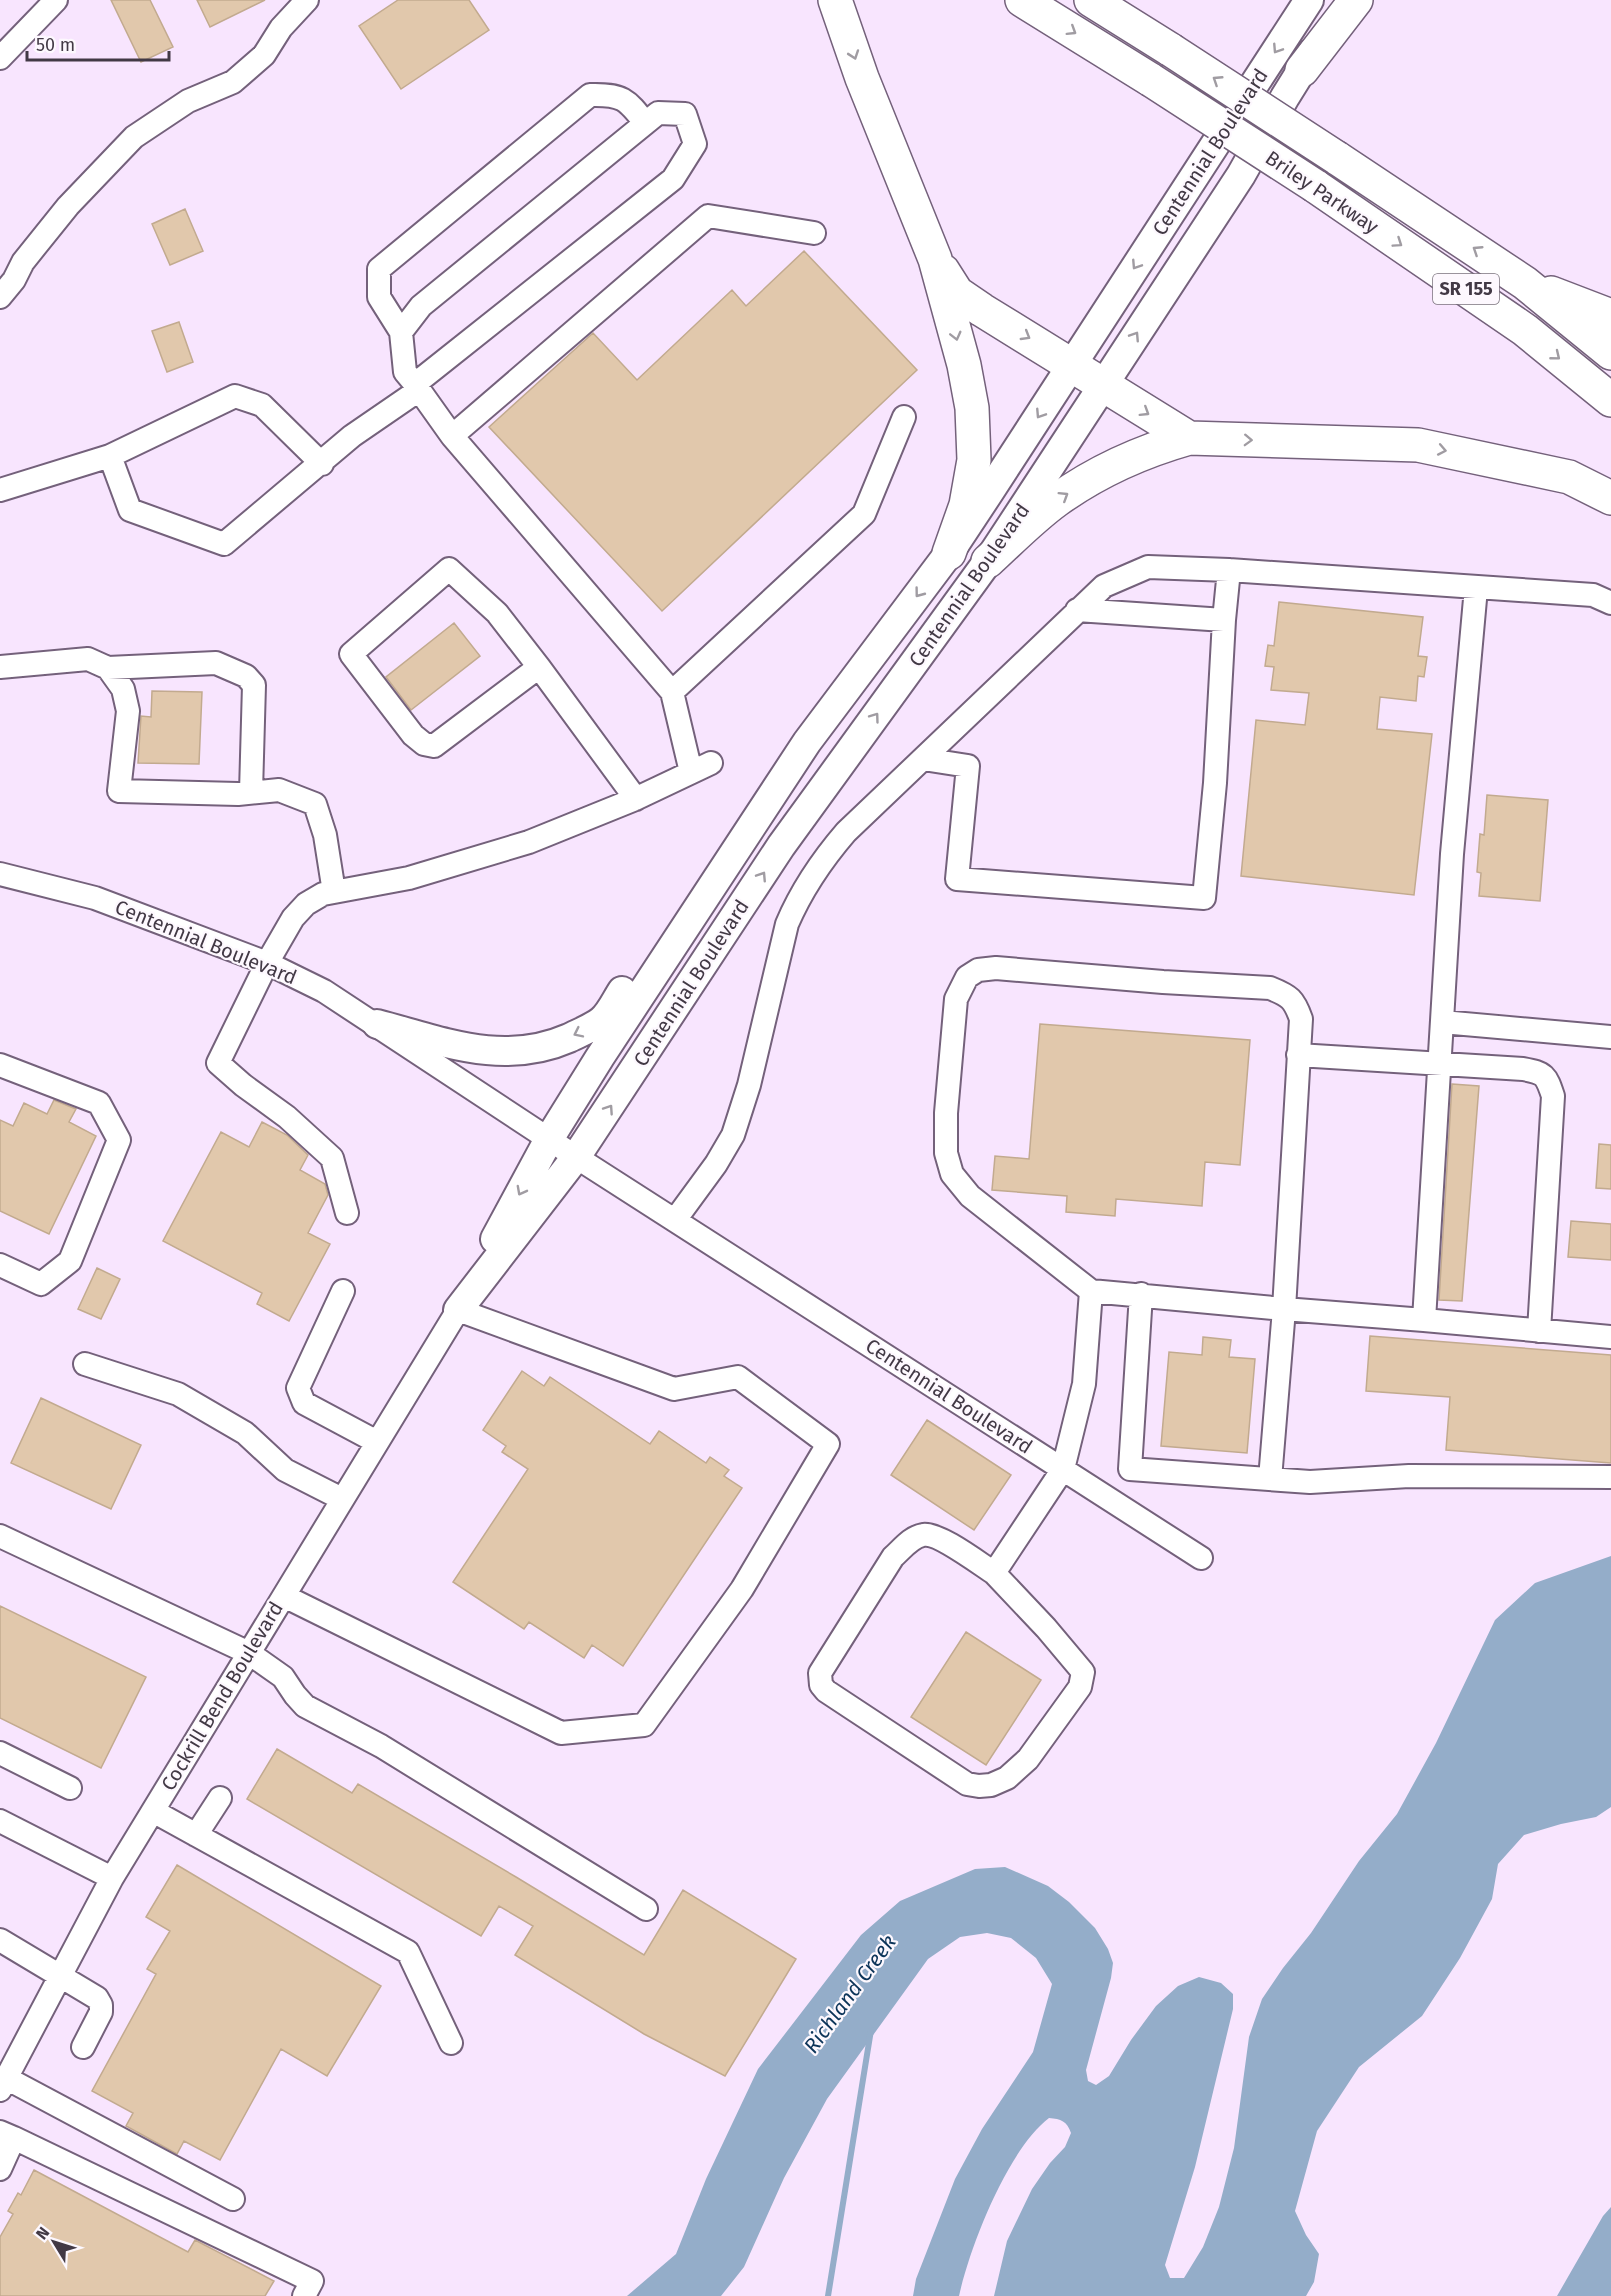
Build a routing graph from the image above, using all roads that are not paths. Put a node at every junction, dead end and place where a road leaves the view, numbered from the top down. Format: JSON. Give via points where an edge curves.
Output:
{"nodes":[{"id":1,"x":56,"y":0,"type":"edge"},
{"id":2,"x":307,"y":0,"type":"edge"},
{"id":3,"x":835,"y":0,"type":"edge"},
{"id":4,"x":1022,"y":0,"type":"edge"},
{"id":5,"x":1091,"y":0,"type":"edge"},
{"id":6,"x":1309,"y":0,"type":"edge"},
{"id":7,"x":1344,"y":0,"type":"edge"},
{"id":8,"x":1356,"y":0,"type":"edge"},
{"id":9,"x":0,"y":58,"type":"edge"},
{"id":10,"x":1302,"y":70,"type":"junction"},
{"id":11,"x":645,"y":123,"type":"junction"},
{"id":12,"x":814,"y":233,"type":"dead end"},
{"id":13,"x":935,"y":259,"type":"junction"},
{"id":14,"x":1525,"y":283,"type":"junction"},
{"id":15,"x":0,"y":297,"type":"edge"},
{"id":16,"x":1611,"y":316,"type":"edge"},
{"id":17,"x":401,"y":332,"type":"junction"},
{"id":18,"x":1611,"y":352,"type":"edge"},
{"id":19,"x":1072,"y":365,"type":"junction"},
{"id":20,"x":1103,"y":385,"type":"junction"},
{"id":21,"x":417,"y":387,"type":"junction"},
{"id":22,"x":1611,"y":400,"type":"edge"},
{"id":23,"x":904,"y":417,"type":"dead end"},
{"id":24,"x":452,"y":436,"type":"junction"},
{"id":25,"x":1189,"y":438,"type":"junction"},
{"id":26,"x":110,"y":456,"type":"junction"},
{"id":27,"x":322,"y":464,"type":"junction"},
{"id":28,"x":0,"y":490,"type":"edge"},
{"id":29,"x":1611,"y":498,"type":"edge"},
{"id":30,"x":949,"y":553,"type":"junction"},
{"id":31,"x":988,"y":561,"type":"junction"},
{"id":32,"x":1229,"y":570,"type":"junction"},
{"id":33,"x":1476,"y":588,"type":"junction"},
{"id":34,"x":1611,"y":603,"type":"edge"},
{"id":35,"x":1077,"y":610,"type":"junction"},
{"id":36,"x":1224,"y":620,"type":"junction"},
{"id":37,"x":0,"y":667,"type":"edge"},
{"id":38,"x":539,"y":667,"type":"junction"},
{"id":39,"x":108,"y":668,"type":"junction"},
{"id":40,"x":672,"y":692,"type":"junction"},
{"id":41,"x":807,"y":742,"type":"junction"},
{"id":42,"x":923,"y":759,"type":"junction"},
{"id":43,"x":251,"y":792,"type":"junction"},
{"id":44,"x":636,"y":799,"type":"junction"},
{"id":45,"x":0,"y":873,"type":"edge"},
{"id":46,"x":334,"y":892,"type":"junction"},
{"id":47,"x":267,"y":963,"type":"junction"},
{"id":48,"x":1442,"y":1022,"type":"junction"},
{"id":49,"x":377,"y":1024,"type":"junction"},
{"id":50,"x":1611,"y":1037,"type":"edge"},
{"id":51,"x":1298,"y":1055,"type":"junction"},
{"id":52,"x":1439,"y":1064,"type":"junction"},
{"id":53,"x":0,"y":1065,"type":"edge"},
{"id":54,"x":549,"y":1139,"type":"junction"},
{"id":55,"x":576,"y":1157,"type":"junction"},
{"id":56,"x":347,"y":1213,"type":"dead end"},
{"id":57,"x":675,"y":1220,"type":"junction"},
{"id":58,"x":0,"y":1265,"type":"edge"},
{"id":59,"x":343,"y":1291,"type":"dead end"},
{"id":60,"x":1091,"y":1291,"type":"junction"},
{"id":61,"x":1141,"y":1294,"type":"junction"},
{"id":62,"x":458,"y":1310,"type":"junction"},
{"id":63,"x":1284,"y":1310,"type":"junction"},
{"id":64,"x":1424,"y":1320,"type":"junction"},
{"id":65,"x":1539,"y":1331,"type":"junction"},
{"id":66,"x":1611,"y":1337,"type":"edge"},
{"id":67,"x":85,"y":1364,"type":"dead end"},
{"id":68,"x":377,"y":1442,"type":"junction"},
{"id":69,"x":1063,"y":1469,"type":"junction"},
{"id":70,"x":1130,"y":1469,"type":"junction"},
{"id":71,"x":1611,"y":1477,"type":"edge"},
{"id":72,"x":1270,"y":1479,"type":"junction"},
{"id":73,"x":342,"y":1499,"type":"junction"},
{"id":74,"x":1112,"y":1500,"type":"junction"},
{"id":75,"x":0,"y":1536,"type":"edge"},
{"id":76,"x":1201,"y":1558,"type":"dead end"},
{"id":77,"x":994,"y":1573,"type":"junction"},
{"id":78,"x":284,"y":1596,"type":"junction"},
{"id":79,"x":249,"y":1653,"type":"junction"},
{"id":80,"x":0,"y":1753,"type":"edge"},
{"id":81,"x":70,"y":1788,"type":"dead end"},
{"id":82,"x":220,"y":1798,"type":"dead end"},
{"id":83,"x":153,"y":1811,"type":"junction"},
{"id":84,"x":0,"y":1821,"type":"edge"},
{"id":85,"x":196,"y":1835,"type":"junction"},
{"id":86,"x":112,"y":1878,"type":"junction"},
{"id":87,"x":646,"y":1910,"type":"dead end"},
{"id":88,"x":0,"y":1940,"type":"edge"},
{"id":89,"x":60,"y":1977,"type":"junction"},
{"id":90,"x":451,"y":2043,"type":"dead end"},
{"id":91,"x":83,"y":2047,"type":"dead end"},
{"id":92,"x":3,"y":2084,"type":"edge"},
{"id":93,"x":7,"y":2135,"type":"edge"},
{"id":94,"x":0,"y":2169,"type":"edge"},
{"id":95,"x":233,"y":2199,"type":"dead end"},
{"id":96,"x":304,"y":2296,"type":"edge"}],
"edges":[{"from":1,"to":9,"type":"street"},
{"from":2,"to":15,"type":"street","via":[[281,28],[264,55],[233,82],[188,101],[134,137],[68,206]]},
{"from":3,"to":13,"type":"highway","one_way":true},
{"from":4,"to":22,"type":"highway","name":"Briley Parkway","number":"SR 155","one_way":true,"bridge":true,"via":[[1315,186],[1525,330]]},
{"from":14,"to":5,"type":"highway","name":"Briley Parkway","number":"SR 155","one_way":true,"bridge":true},
{"from":6,"to":19,"type":"main road","name":"Centennial Boulevard","one_way":true},
{"from":7,"to":10,"type":"main road","name":"Centennial Boulevard"},
{"from":8,"to":10,"type":"highway"},
{"from":20,"to":10,"type":"main road","name":"Centennial Boulevard","one_way":true,"via":[[1241,175]]},
{"from":11,"to":17,"type":"street","via":[[421,306]]},
{"from":11,"to":17,"type":"street","via":[[629,102],[608,94],[590,95],[379,269],[379,297]]},
{"from":11,"to":21,"type":"street","via":[[658,113],[685,114],[695,144],[673,179]]},
{"from":12,"to":24,"type":"street","via":[[708,216]]},
{"from":13,"to":19,"type":"highway","one_way":true,"via":[[957,292]]},
{"from":13,"to":30,"type":"highway","one_way":true,"via":[[972,408],[974,460],[966,505]]},
{"from":14,"to":16,"type":"highway"},
{"from":14,"to":18,"type":"highway","name":"Briley Parkway","number":"SR 155"},
{"from":17,"to":21,"type":"street","via":[[405,372]]},
{"from":19,"to":20,"type":"highway"},
{"from":19,"to":30,"type":"main road","name":"Centennial Boulevard","one_way":true},
{"from":20,"to":25,"type":"highway","one_way":true},
{"from":20,"to":31,"type":"main road","name":"Centennial Boulevard"},
{"from":21,"to":24,"type":"street"},
{"from":21,"to":27,"type":"street"},
{"from":23,"to":40,"type":"street","via":[[864,514]]},
{"from":24,"to":40,"type":"street"},
{"from":25,"to":29,"type":"highway","one_way":true,"via":[[1418,446],[1569,477]]},
{"from":31,"to":25,"type":"highway","one_way":true,"via":[[1057,500],[1123,462]]},
{"from":26,"to":27,"type":"street","via":[[235,396],[262,405]]},
{"from":26,"to":27,"type":"street","via":[[130,510],[224,544]]},
{"from":26,"to":28,"type":"street"},
{"from":30,"to":41,"type":"main road","name":"Centennial Boulevard","one_way":true},
{"from":55,"to":31,"type":"main road","name":"Centennial Boulevard","one_way":true,"via":[[781,846]]},
{"from":32,"to":33,"type":"street"},
{"from":32,"to":35,"type":"street","via":[[1148,567],[1104,586]]},
{"from":32,"to":36,"type":"street"},
{"from":33,"to":34,"type":"street","via":[[1593,595]]},
{"from":33,"to":48,"type":"street","via":[[1453,843]]},
{"from":35,"to":36,"type":"street"},
{"from":35,"to":42,"type":"street"},
{"from":36,"to":42,"type":"street","via":[[1204,898],[957,879],[968,766]]},
{"from":37,"to":39,"type":"street","via":[[88,659]]},
{"from":38,"to":38,"type":"street","via":[[434,746],[413,735],[351,654],[449,568],[497,613]]},
{"from":38,"to":44,"type":"street"},
{"from":39,"to":43,"type":"street","via":[[216,663],[246,676],[254,685]]},
{"from":39,"to":43,"type":"street","via":[[123,689],[128,711],[119,791]]},
{"from":40,"to":44,"type":"street","via":[[701,767]]},
{"from":41,"to":49,"type":"main road","one_way":true,"via":[[735,818],[602,1020],[554,1045],[506,1053],[480,1051]]},
{"from":41,"to":54,"type":"main road","name":"Centennial Boulevard"},
{"from":42,"to":57,"type":"street","via":[[846,832],[798,900],[787,924],[737,1124],[716,1164]]},
{"from":43,"to":46,"type":"street","via":[[279,790],[315,804],[325,835]]},
{"from":44,"to":46,"type":"street","via":[[529,842],[410,878]]},
{"from":45,"to":47,"type":"street","name":"Centennial Boulevard","via":[[95,898]]},
{"from":46,"to":47,"type":"street","via":[[306,904],[293,918]]},
{"from":47,"to":49,"type":"street","name":"Centennial Boulevard","via":[[324,991]]},
{"from":47,"to":56,"type":"street","via":[[218,1063],[332,1158]]},
{"from":48,"to":50,"type":"street"},
{"from":48,"to":52,"type":"street"},
{"from":49,"to":54,"type":"street","name":"Centennial Boulevard"},
{"from":51,"to":52,"type":"street"},
{"from":51,"to":60,"type":"street","via":[[1301,1019],[1295,1002],[1270,988],[996,968],[978,970],[966,977],[956,999],[946,1113],[946,1152],[952,1174],[970,1196]]},
{"from":51,"to":63,"type":"street"},
{"from":52,"to":64,"type":"street"},
{"from":52,"to":65,"type":"street","via":[[1540,1072],[1547,1079],[1553,1096]]},
{"from":53,"to":58,"type":"street","via":[[99,1103],[119,1140],[70,1261],[41,1284]]},
{"from":54,"to":55,"type":"street","name":"Centennial Boulevard"},
{"from":54,"to":62,"type":"main road","name":"Centennial Boulevard","one_way":true},
{"from":55,"to":57,"type":"street","name":"Centennial Boulevard"},
{"from":55,"to":62,"type":"main road","name":"Centennial Boulevard"},
{"from":57,"to":69,"type":"street","name":"Centennial Boulevard"},
{"from":59,"to":68,"type":"street","via":[[298,1388],[304,1403]]},
{"from":60,"to":61,"type":"street"},
{"from":60,"to":69,"type":"street","via":[[1084,1384]]},
{"from":61,"to":63,"type":"street"},
{"from":61,"to":70,"type":"street"},
{"from":62,"to":68,"type":"street","name":"Cockrill Bend Boulevard"},
{"from":62,"to":78,"type":"street","via":[[674,1389],[738,1377],[828,1444],[742,1589],[644,1725],[561,1733]]},
{"from":63,"to":64,"type":"street"},
{"from":63,"to":72,"type":"street"},
{"from":64,"to":65,"type":"street"},
{"from":65,"to":66,"type":"street"},
{"from":67,"to":73,"type":"street","via":[[178,1394],[244,1433],[285,1470]]},
{"from":68,"to":73,"type":"street","name":"Cockrill Bend Boulevard"},
{"from":69,"to":74,"type":"street","name":"Centennial Boulevard"},
{"from":69,"to":77,"type":"street"},
{"from":70,"to":72,"type":"street"},
{"from":70,"to":74,"type":"street"},
{"from":71,"to":72,"type":"street","via":[[1408,1476],[1310,1482]]},
{"from":73,"to":78,"type":"street","name":"Cockrill Bend Boulevard"},
{"from":74,"to":76,"type":"street","name":"Centennial Boulevard"},
{"from":75,"to":79,"type":"street"},
{"from":77,"to":77,"type":"street","via":[[935,1537],[924,1535],[909,1541],[893,1557],[820,1673],[826,1691],[967,1784],[979,1786],[1007,1778],[1028,1759],[1080,1687],[1083,1672]]},
{"from":78,"to":79,"type":"street","name":"Cockrill Bend Boulevard"},
{"from":79,"to":83,"type":"street","name":"Cockrill Bend Boulevard"},
{"from":79,"to":87,"type":"street","via":[[283,1677],[305,1706],[381,1746]]},
{"from":80,"to":81,"type":"street"},
{"from":82,"to":85,"type":"street"},
{"from":83,"to":85,"type":"street"},
{"from":83,"to":86,"type":"street","name":"Cockrill Bend Boulevard"},
{"from":84,"to":86,"type":"street"},
{"from":85,"to":90,"type":"street","via":[[408,1952]]},
{"from":86,"to":89,"type":"street","name":"Cockrill Bend Boulevard"},
{"from":88,"to":89,"type":"street"},
{"from":89,"to":91,"type":"street","via":[[97,1998],[101,2005]]},
{"from":89,"to":92,"type":"street","name":"Cockrill Bend Boulevard"},
{"from":92,"to":95,"type":"street"},
{"from":93,"to":94,"type":"street"},
{"from":93,"to":96,"type":"street","via":[[312,2281]]}]}
